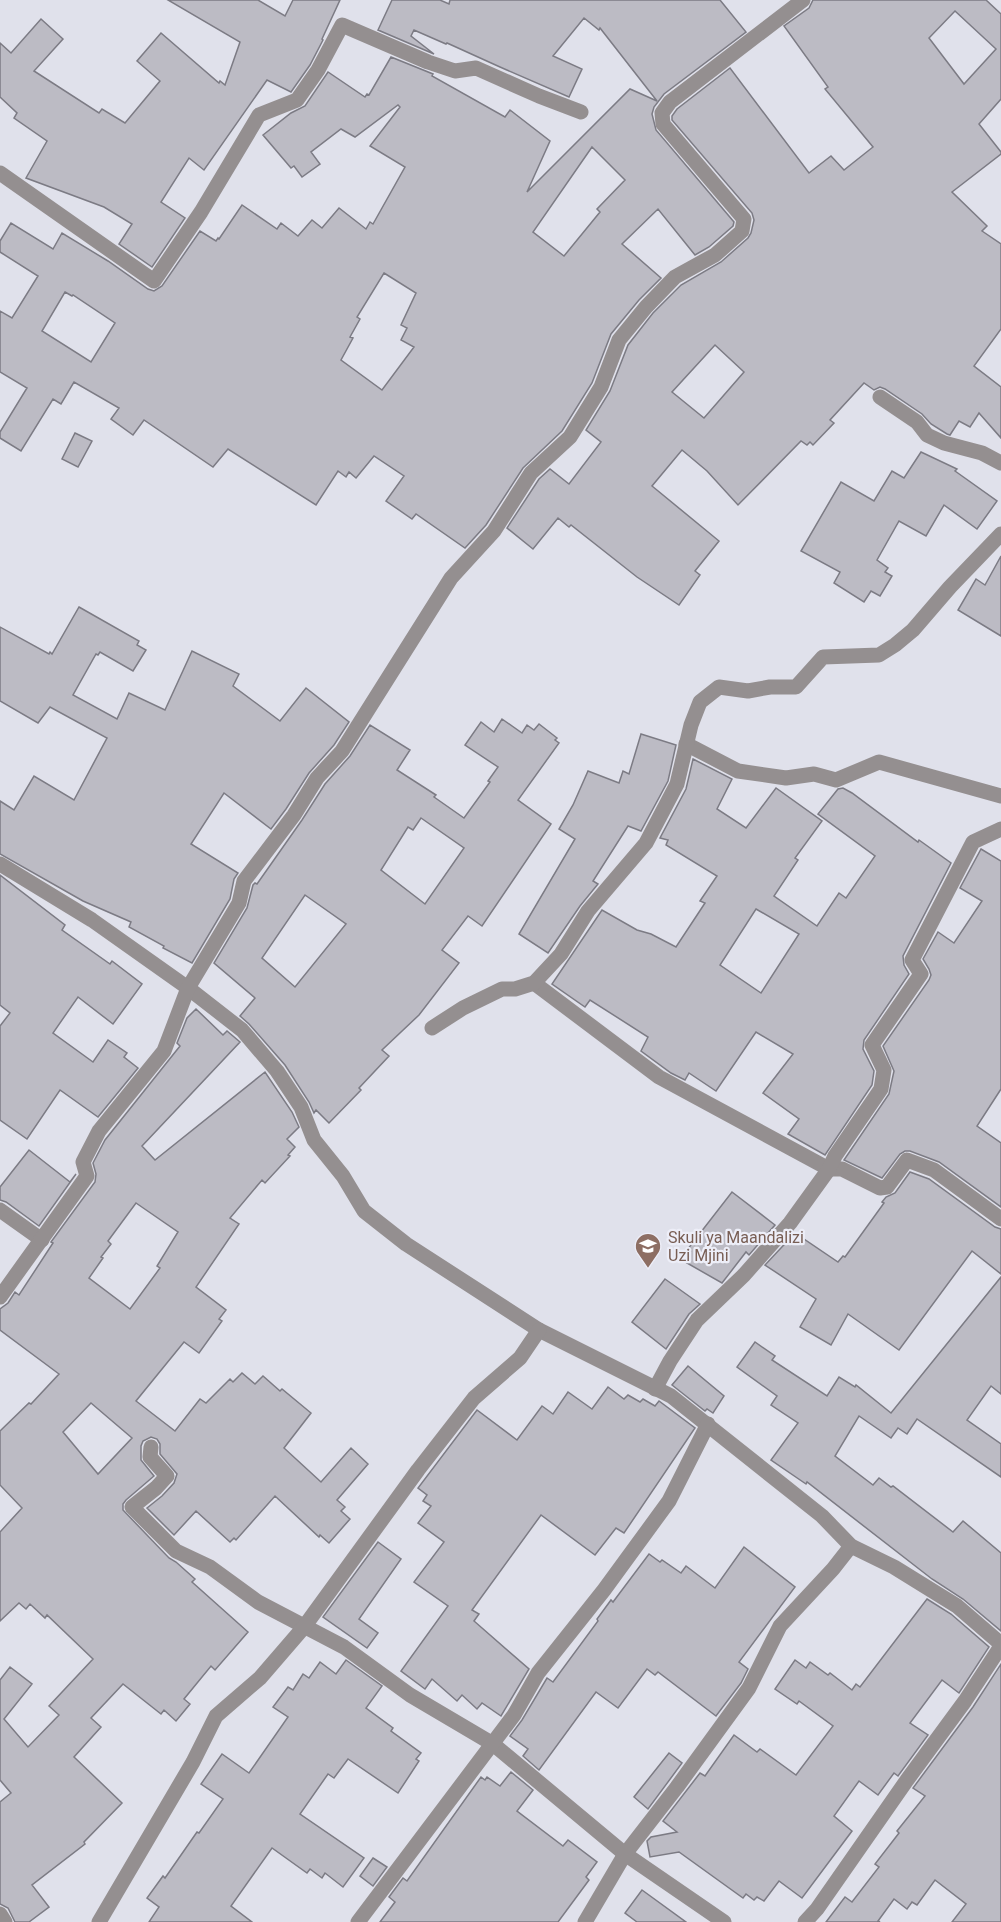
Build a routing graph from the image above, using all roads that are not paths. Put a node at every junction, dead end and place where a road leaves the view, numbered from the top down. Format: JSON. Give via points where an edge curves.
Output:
{"nodes":[{"id":1,"x":803,"y":0,"type":"edge"},
{"id":2,"x":581,"y":112,"type":"dead end"},
{"id":3,"x":0,"y":173,"type":"edge"},
{"id":4,"x":880,"y":397,"type":"dead end"},
{"id":5,"x":1001,"y":463,"type":"edge"},
{"id":6,"x":1001,"y":534,"type":"edge"},
{"id":7,"x":686,"y":744,"type":"junction"},
{"id":8,"x":1001,"y":796,"type":"edge"},
{"id":9,"x":1001,"y":829,"type":"edge"},
{"id":10,"x":0,"y":864,"type":"edge"},
{"id":11,"x":534,"y":984,"type":"junction"},
{"id":12,"x":188,"y":988,"type":"junction"},
{"id":13,"x":432,"y":1028,"type":"dead end"},
{"id":14,"x":829,"y":1169,"type":"junction"},
{"id":15,"x":0,"y":1210,"type":"edge"},
{"id":16,"x":1001,"y":1219,"type":"edge"},
{"id":17,"x":42,"y":1240,"type":"junction"},
{"id":18,"x":0,"y":1297,"type":"edge"},
{"id":19,"x":539,"y":1330,"type":"junction"},
{"id":20,"x":655,"y":1389,"type":"junction"},
{"id":21,"x":708,"y":1424,"type":"junction"},
{"id":22,"x":151,"y":1447,"type":"dead end"},
{"id":23,"x":851,"y":1546,"type":"junction"},
{"id":24,"x":304,"y":1627,"type":"junction"},
{"id":25,"x":1001,"y":1645,"type":"edge"},
{"id":26,"x":493,"y":1744,"type":"junction"},
{"id":27,"x":625,"y":1854,"type":"junction"},
{"id":28,"x":0,"y":1914,"type":"edge"},
{"id":29,"x":5,"y":1922,"type":"edge"},
{"id":30,"x":99,"y":1922,"type":"edge"},
{"id":31,"x":358,"y":1922,"type":"edge"},
{"id":32,"x":585,"y":1922,"type":"edge"},
{"id":33,"x":724,"y":1922,"type":"edge"},
{"id":34,"x":805,"y":1922,"type":"edge"}],
"edges":[{"from":1,"to":12,"type":"street","via":[[670,102],[662,113],[663,124],[744,219],[742,231],[715,255],[675,277],[619,340],[601,387],[570,437],[531,473],[494,531],[451,578],[342,751],[317,778],[244,880],[239,903]]},
{"from":2,"to":3,"type":"street","via":[[476,68],[455,71],[342,25],[297,100],[259,115],[154,281]]},
{"from":4,"to":5,"type":"street","via":[[917,422],[927,435]]},
{"from":6,"to":7,"type":"street","via":[[914,630],[895,645],[879,655],[823,657],[796,687],[747,691],[719,687],[700,702]]},
{"from":7,"to":8,"type":"street","via":[[738,771],[786,778],[814,774],[836,780],[879,762]]},
{"from":7,"to":11,"type":"street","via":[[677,784],[646,843],[588,910],[561,954]]},
{"from":9,"to":14,"type":"street","via":[[973,842],[912,960],[921,974],[872,1045],[884,1070],[881,1089]]},
{"from":10,"to":12,"type":"street","via":[[92,920]]},
{"from":11,"to":13,"type":"street","via":[[502,989]]},
{"from":11,"to":14,"type":"street","via":[[659,1077]]},
{"from":12,"to":17,"type":"street","via":[[164,1051],[99,1131],[83,1162],[87,1176]]},
{"from":12,"to":19,"type":"street","via":[[242,1030],[277,1071],[301,1107],[314,1140],[364,1211],[406,1244]]},
{"from":14,"to":16,"type":"street","via":[[842,1169],[880,1188],[887,1187],[907,1160],[934,1170]]},
{"from":14,"to":20,"type":"street","via":[[790,1223],[697,1320]]},
{"from":15,"to":17,"type":"street"},
{"from":17,"to":18,"type":"street"},
{"from":19,"to":20,"type":"street"},
{"from":19,"to":24,"type":"street","via":[[520,1358],[474,1398]]},
{"from":20,"to":21,"type":"street"},
{"from":21,"to":23,"type":"street","via":[[822,1516]]},
{"from":21,"to":26,"type":"street","via":[[669,1501],[538,1673]]},
{"from":22,"to":24,"type":"street","via":[[150,1457],[167,1476],[132,1507],[176,1551],[210,1567],[258,1602]]},
{"from":23,"to":25,"type":"street","via":[[957,1606]]},
{"from":23,"to":27,"type":"street","via":[[780,1626],[749,1688]]},
{"from":24,"to":26,"type":"street","via":[[344,1647],[410,1695]]},
{"from":24,"to":30,"type":"street","via":[[260,1678],[216,1716]]},
{"from":25,"to":34,"type":"street"},
{"from":26,"to":27,"type":"street"},
{"from":26,"to":31,"type":"street"},
{"from":27,"to":32,"type":"street"},
{"from":27,"to":33,"type":"street"},
{"from":28,"to":29,"type":"street"}]}
